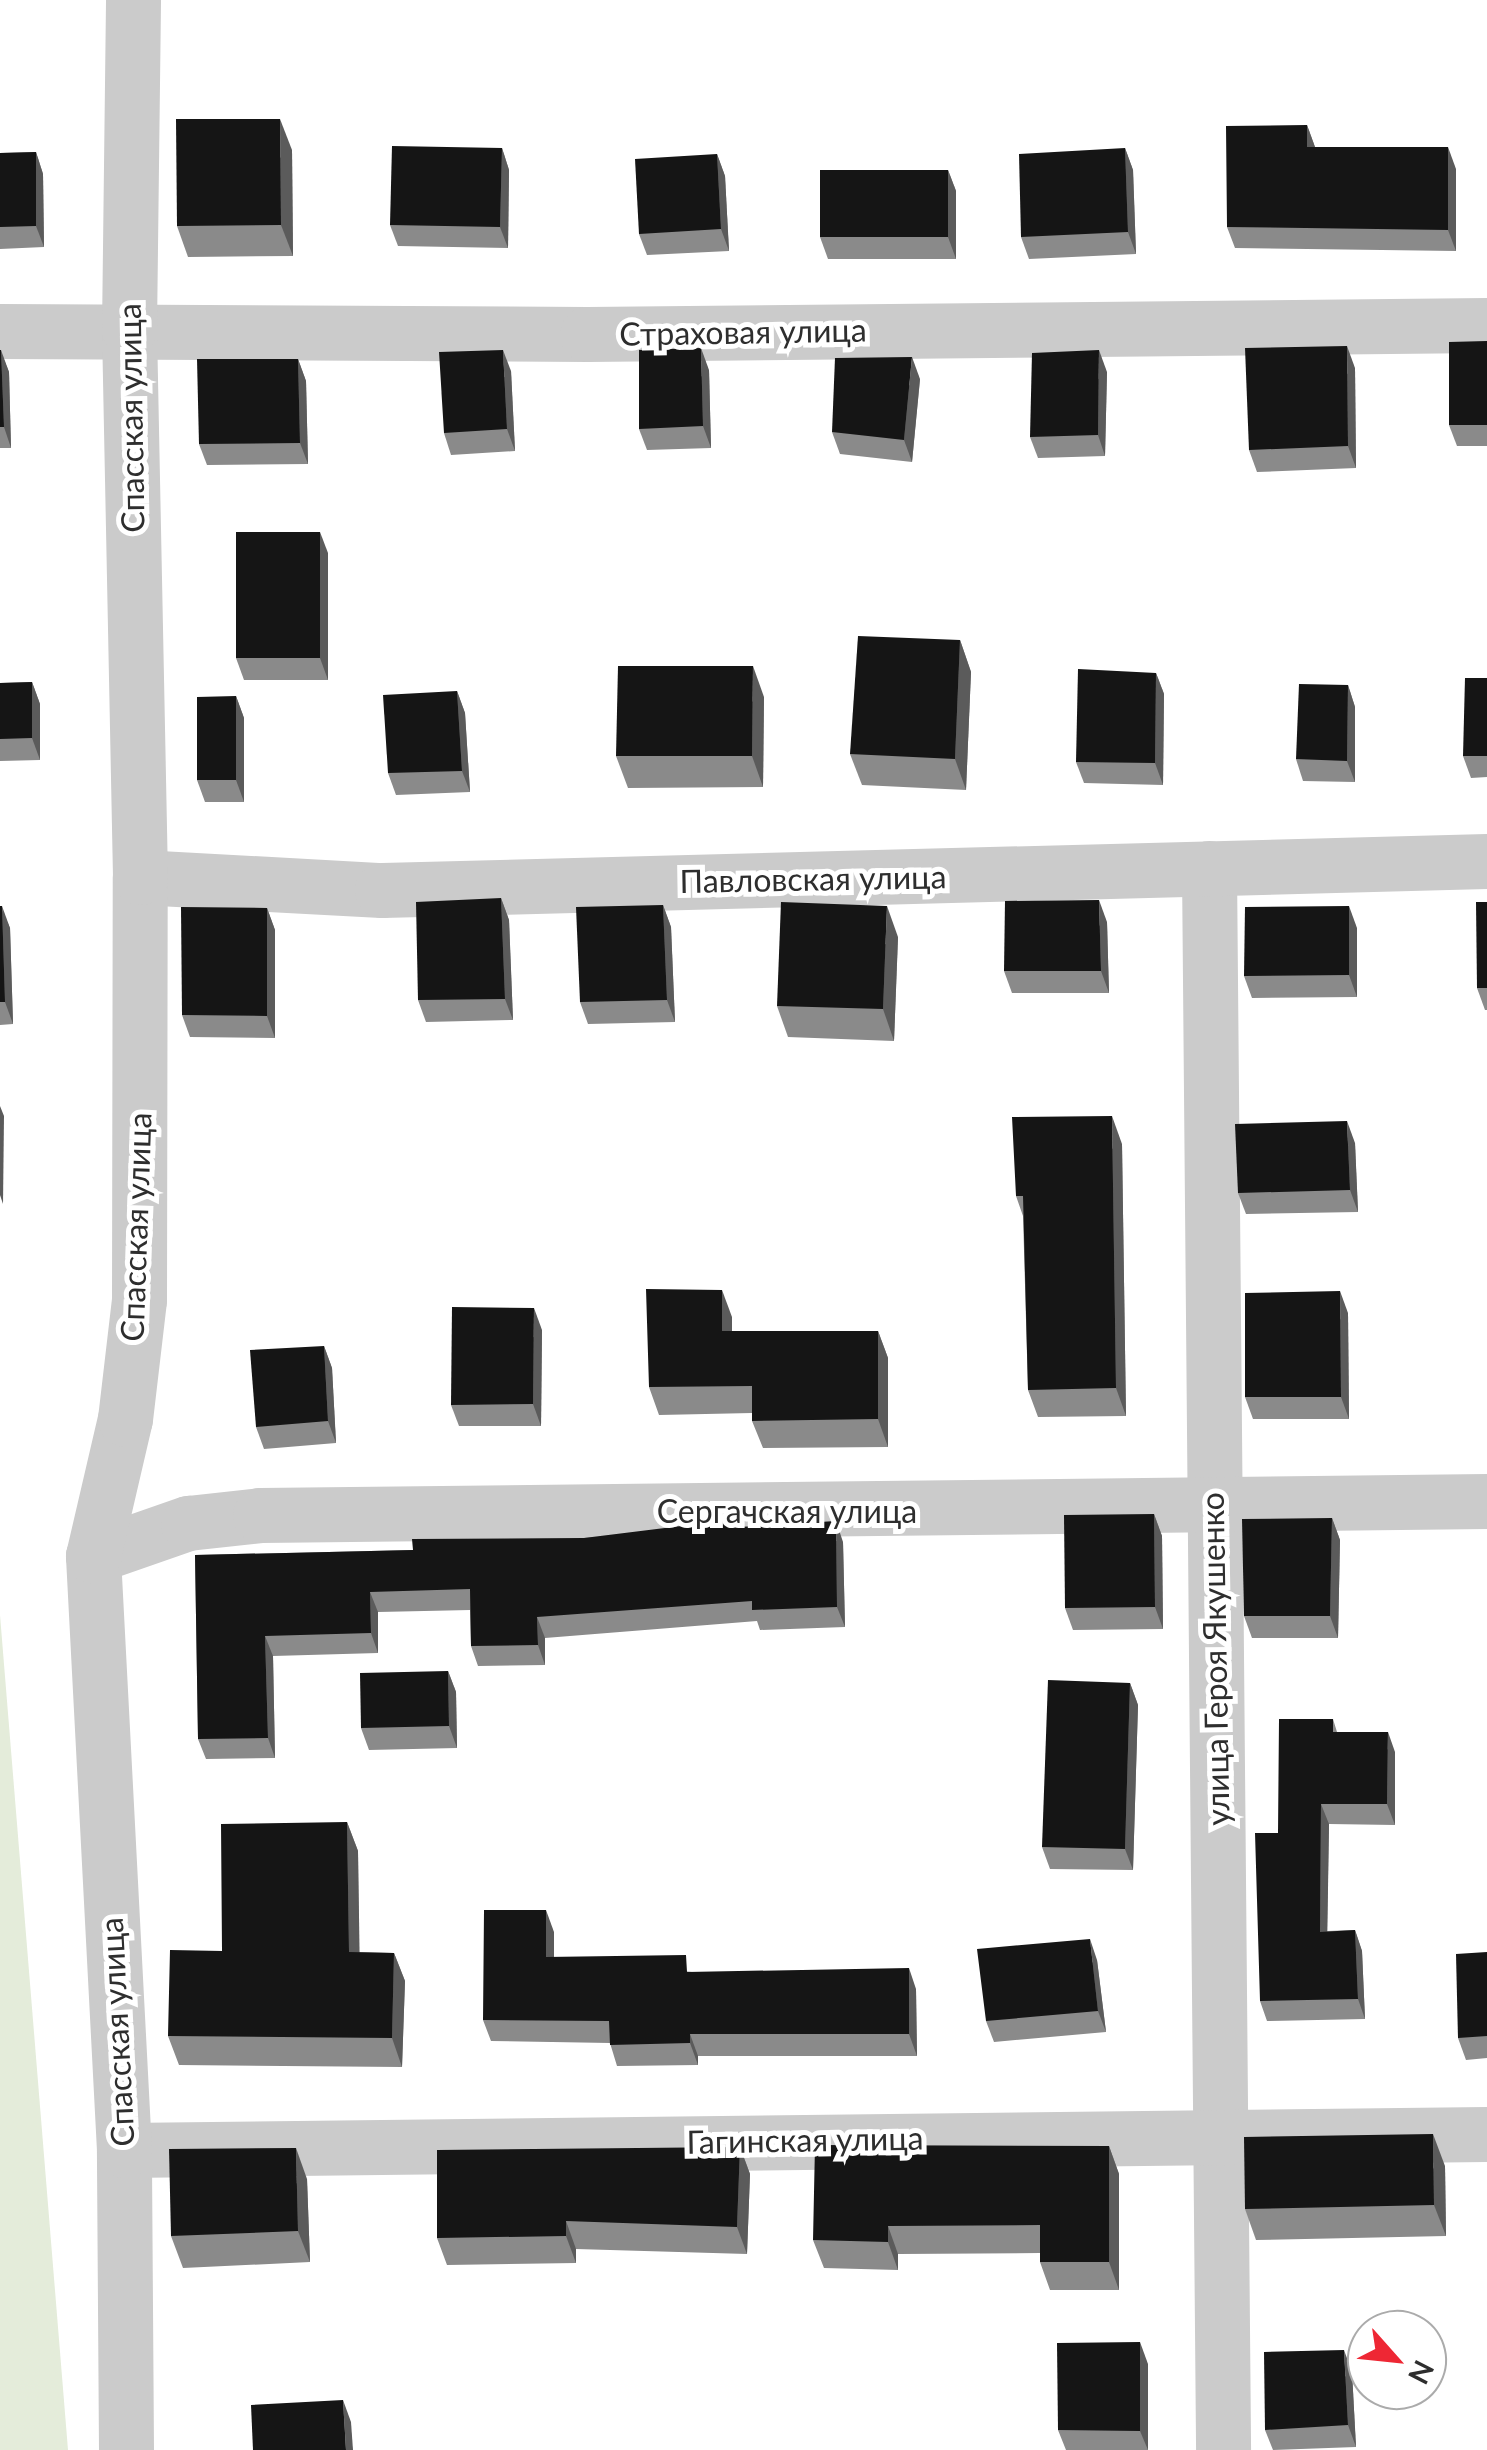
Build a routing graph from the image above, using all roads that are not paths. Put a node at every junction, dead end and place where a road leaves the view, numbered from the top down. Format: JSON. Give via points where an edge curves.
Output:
{"nodes":[{"id":1,"x":132,"y":0,"type":"edge"},
{"id":2,"x":1487,"y":325,"type":"edge"},
{"id":3,"x":129,"y":329,"type":"junction"},
{"id":4,"x":0,"y":331,"type":"edge"},
{"id":5,"x":1487,"y":860,"type":"edge"},
{"id":6,"x":1209,"y":868,"type":"junction"},
{"id":7,"x":140,"y":877,"type":"junction"},
{"id":8,"x":1487,"y":1501,"type":"edge"},
{"id":9,"x":1213,"y":1507,"type":"junction"},
{"id":10,"x":93,"y":1556,"type":"junction"},
{"id":11,"x":1487,"y":2134,"type":"edge"},
{"id":12,"x":1222,"y":2135,"type":"junction"},
{"id":13,"x":124,"y":2150,"type":"junction"},
{"id":14,"x":126,"y":2450,"type":"edge"},
{"id":15,"x":1223,"y":2450,"type":"edge"}],
"edges":[{"from":1,"to":3,"type":"street","name":"Спасская улица"},
{"from":2,"to":3,"type":"street","name":"Страховая улица","via":[[588,334]]},
{"from":3,"to":4,"type":"street","name":"Страховая улица"},
{"from":3,"to":7,"type":"street","name":"Спасская улица"},
{"from":5,"to":6,"type":"street","name":"Павловская улица"},
{"from":6,"to":7,"type":"street","name":"Павловская улица","via":[[382,890]]},
{"from":6,"to":9,"type":"street","name":"улица Героя Якушенко"},
{"from":7,"to":10,"type":"street","name":"Спасская улица","via":[[139,1300],[125,1420]]},
{"from":8,"to":9,"type":"street","name":"Сергачская улица"},
{"from":9,"to":10,"type":"street","name":"Сергачская улица","via":[[260,1515],[188,1524]]},
{"from":9,"to":12,"type":"street","name":"улица Героя Якушенко"},
{"from":10,"to":13,"type":"street","name":"Спасская улица"},
{"from":11,"to":12,"type":"street","name":"Гагинская улица"},
{"from":12,"to":13,"type":"street","name":"Гагинская улица"},
{"from":12,"to":15,"type":"street","name":"улица Героя Якушенко"},
{"from":13,"to":14,"type":"street","name":"Спасская улица"}]}
